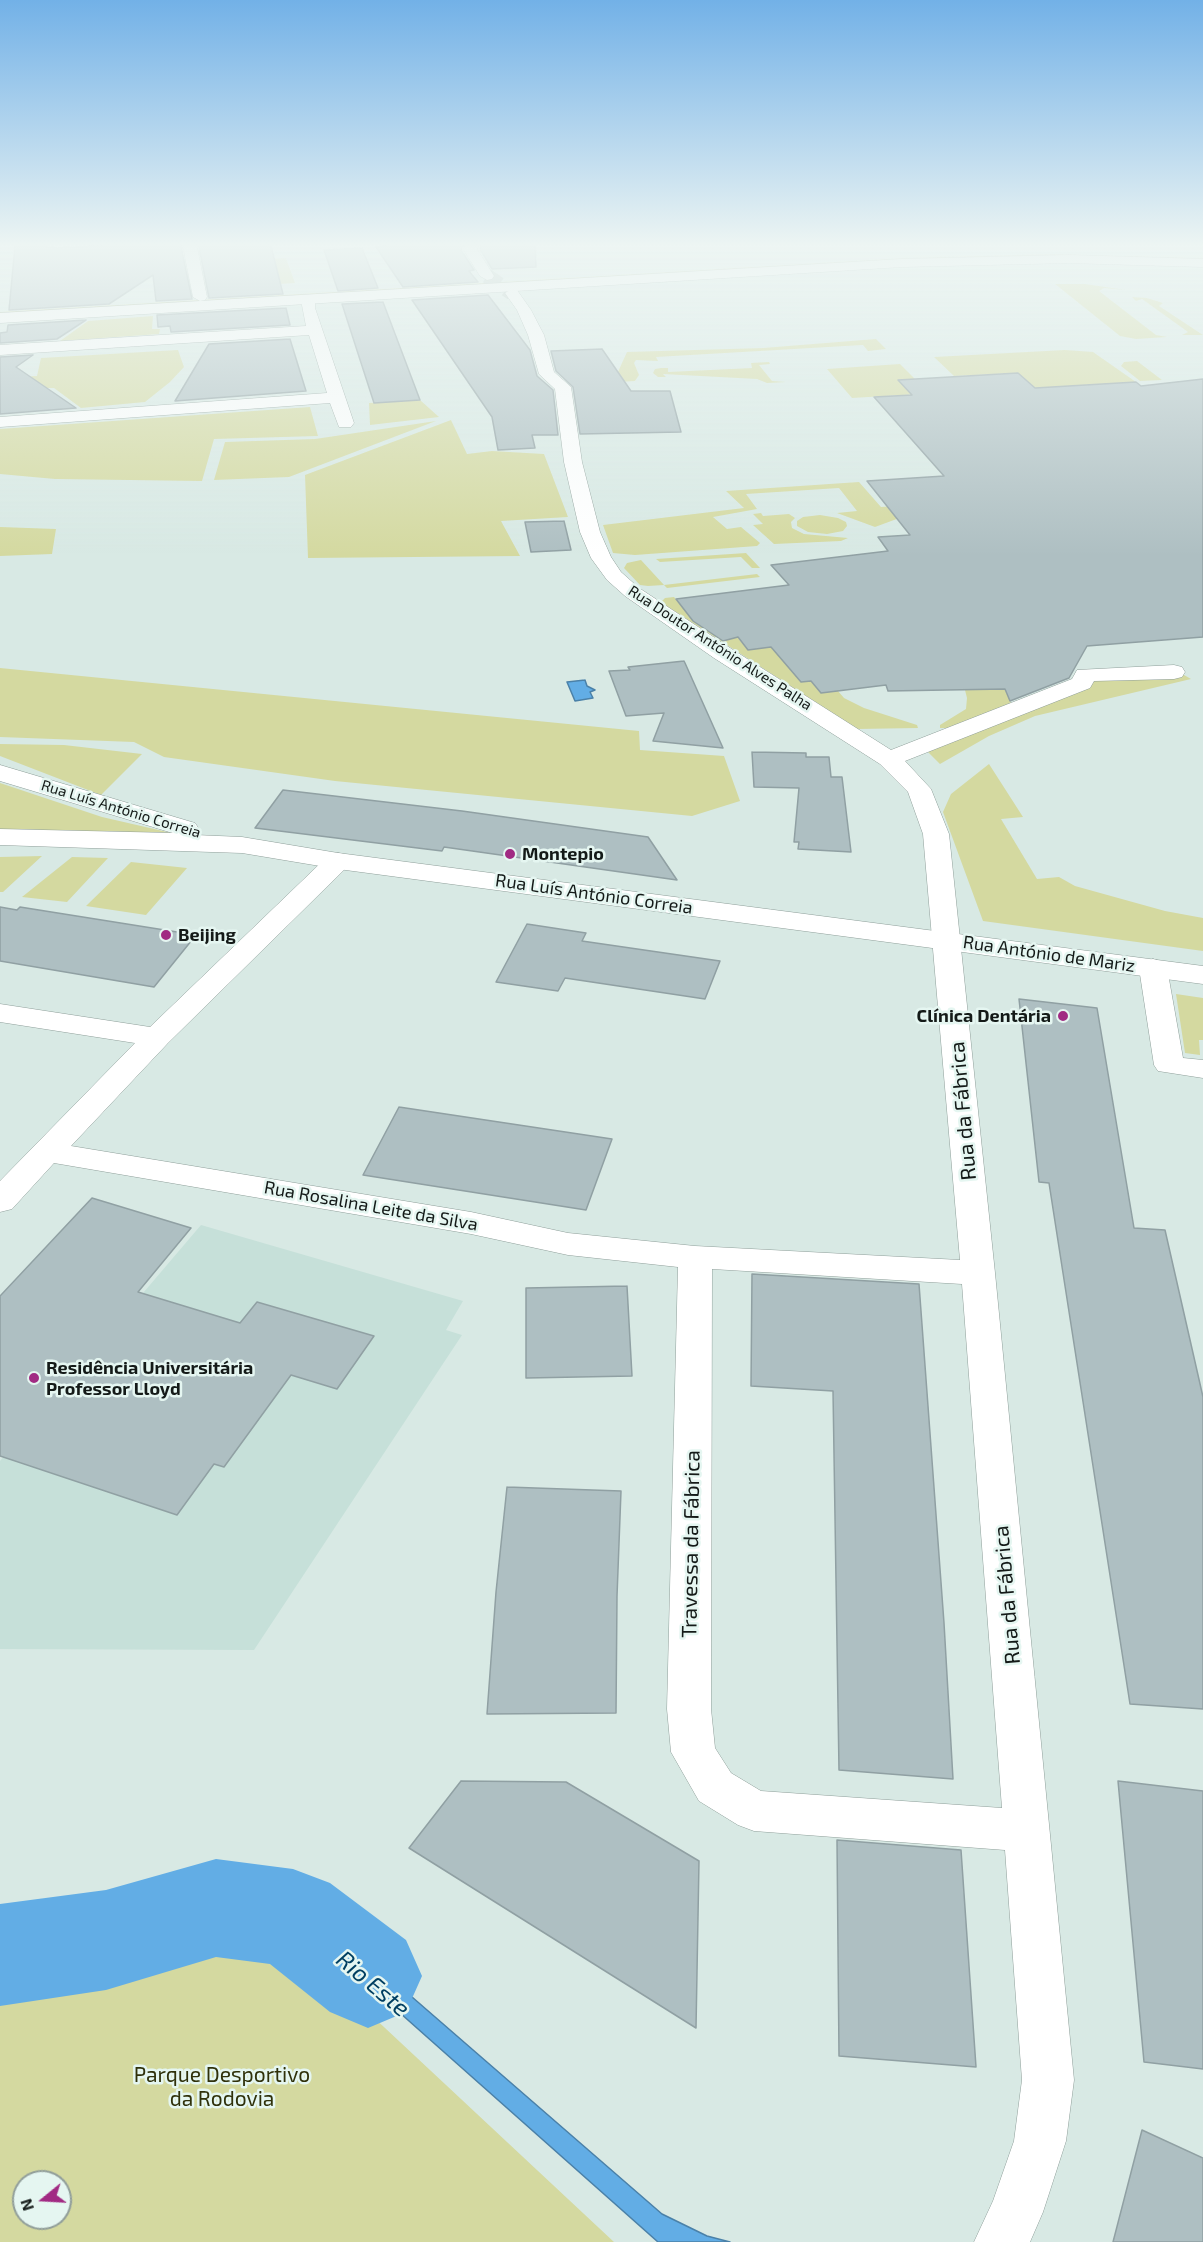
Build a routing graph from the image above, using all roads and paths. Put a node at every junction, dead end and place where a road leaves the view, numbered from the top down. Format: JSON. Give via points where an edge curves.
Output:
{"nodes":[{"id":1,"x":53,"y":347,"type":"edge"},
{"id":2,"x":321,"y":347,"type":"edge"},
{"id":3,"x":539,"y":347,"type":"edge"},
{"id":4,"x":0,"y":350,"type":"edge"},
{"id":5,"x":337,"y":397,"type":"junction"},
{"id":6,"x":0,"y":422,"type":"edge"},
{"id":7,"x":345,"y":423,"type":"dead end"},
{"id":8,"x":1174,"y":672,"type":"dead end"},
{"id":9,"x":888,"y":759,"type":"junction"},
{"id":10,"x":0,"y":773,"type":"edge"},
{"id":11,"x":0,"y":837,"type":"edge"},
{"id":12,"x":242,"y":845,"type":"junction"},
{"id":13,"x":339,"y":861,"type":"junction"},
{"id":14,"x":946,"y":940,"type":"junction"},
{"id":15,"x":1153,"y":968,"type":"junction"},
{"id":16,"x":1203,"y":975,"type":"edge"},
{"id":17,"x":0,"y":1013,"type":"edge"},
{"id":18,"x":157,"y":1037,"type":"junction"},
{"id":19,"x":1203,"y":1069,"type":"edge"},
{"id":20,"x":47,"y":1152,"type":"junction"},
{"id":21,"x":0,"y":1201,"type":"edge"},
{"id":22,"x":695,"y":1257,"type":"junction"},
{"id":23,"x":978,"y":1273,"type":"junction"},
{"id":24,"x":1028,"y":1831,"type":"junction"},
{"id":25,"x":1000,"y":2242,"type":"edge"}],
"edges":[{"from":1,"to":4,"type":"street"},
{"from":2,"to":5,"type":"street"},
{"from":3,"to":9,"type":"street","name":"Rua Doutor António Alves Palha","via":[[547,374],[563,387],[573,462],[590,532],[614,576],[722,653]]},
{"from":5,"to":6,"type":"street"},
{"from":5,"to":7,"type":"street"},
{"from":8,"to":9,"type":"street","via":[[1085,675],[1082,682]]},
{"from":9,"to":14,"type":"street","name":"Rua Doutor António Alves Palha","via":[[919,789],[936,834]]},
{"from":10,"to":12,"type":"main road","name":"Rua Luís António Correia"},
{"from":11,"to":12,"type":"main road","name":"Rua Luís António Correia"},
{"from":12,"to":13,"type":"main road","name":"Rua Luís António Correia"},
{"from":13,"to":14,"type":"main road","name":"Rua Luís António Correia"},
{"from":13,"to":18,"type":"street"},
{"from":14,"to":15,"type":"main road","name":"Rua António de Mariz"},
{"from":14,"to":23,"type":"street","name":"Rua da Fábrica"},
{"from":15,"to":16,"type":"main road","name":"Rua António de Mariz"},
{"from":15,"to":19,"type":"street","name":"Rua António de Mariz","via":[[1169,1065]]},
{"from":17,"to":18,"type":"street"},
{"from":18,"to":20,"type":"street"},
{"from":20,"to":21,"type":"street"},
{"from":20,"to":22,"type":"street","name":"Rua Rosalina Leite da Silva","via":[[471,1223],[568,1244]]},
{"from":22,"to":23,"type":"street"},
{"from":22,"to":24,"type":"street","name":"Travessa da Fábrica","via":[[689,1709],[693,1752],[715,1787],[754,1811]]},
{"from":23,"to":24,"type":"street","name":"Rua da Fábrica"},
{"from":24,"to":25,"type":"street","name":"Rua da Fábrica","via":[[1048,2080],[1040,2141],[1016,2212]]}]}
